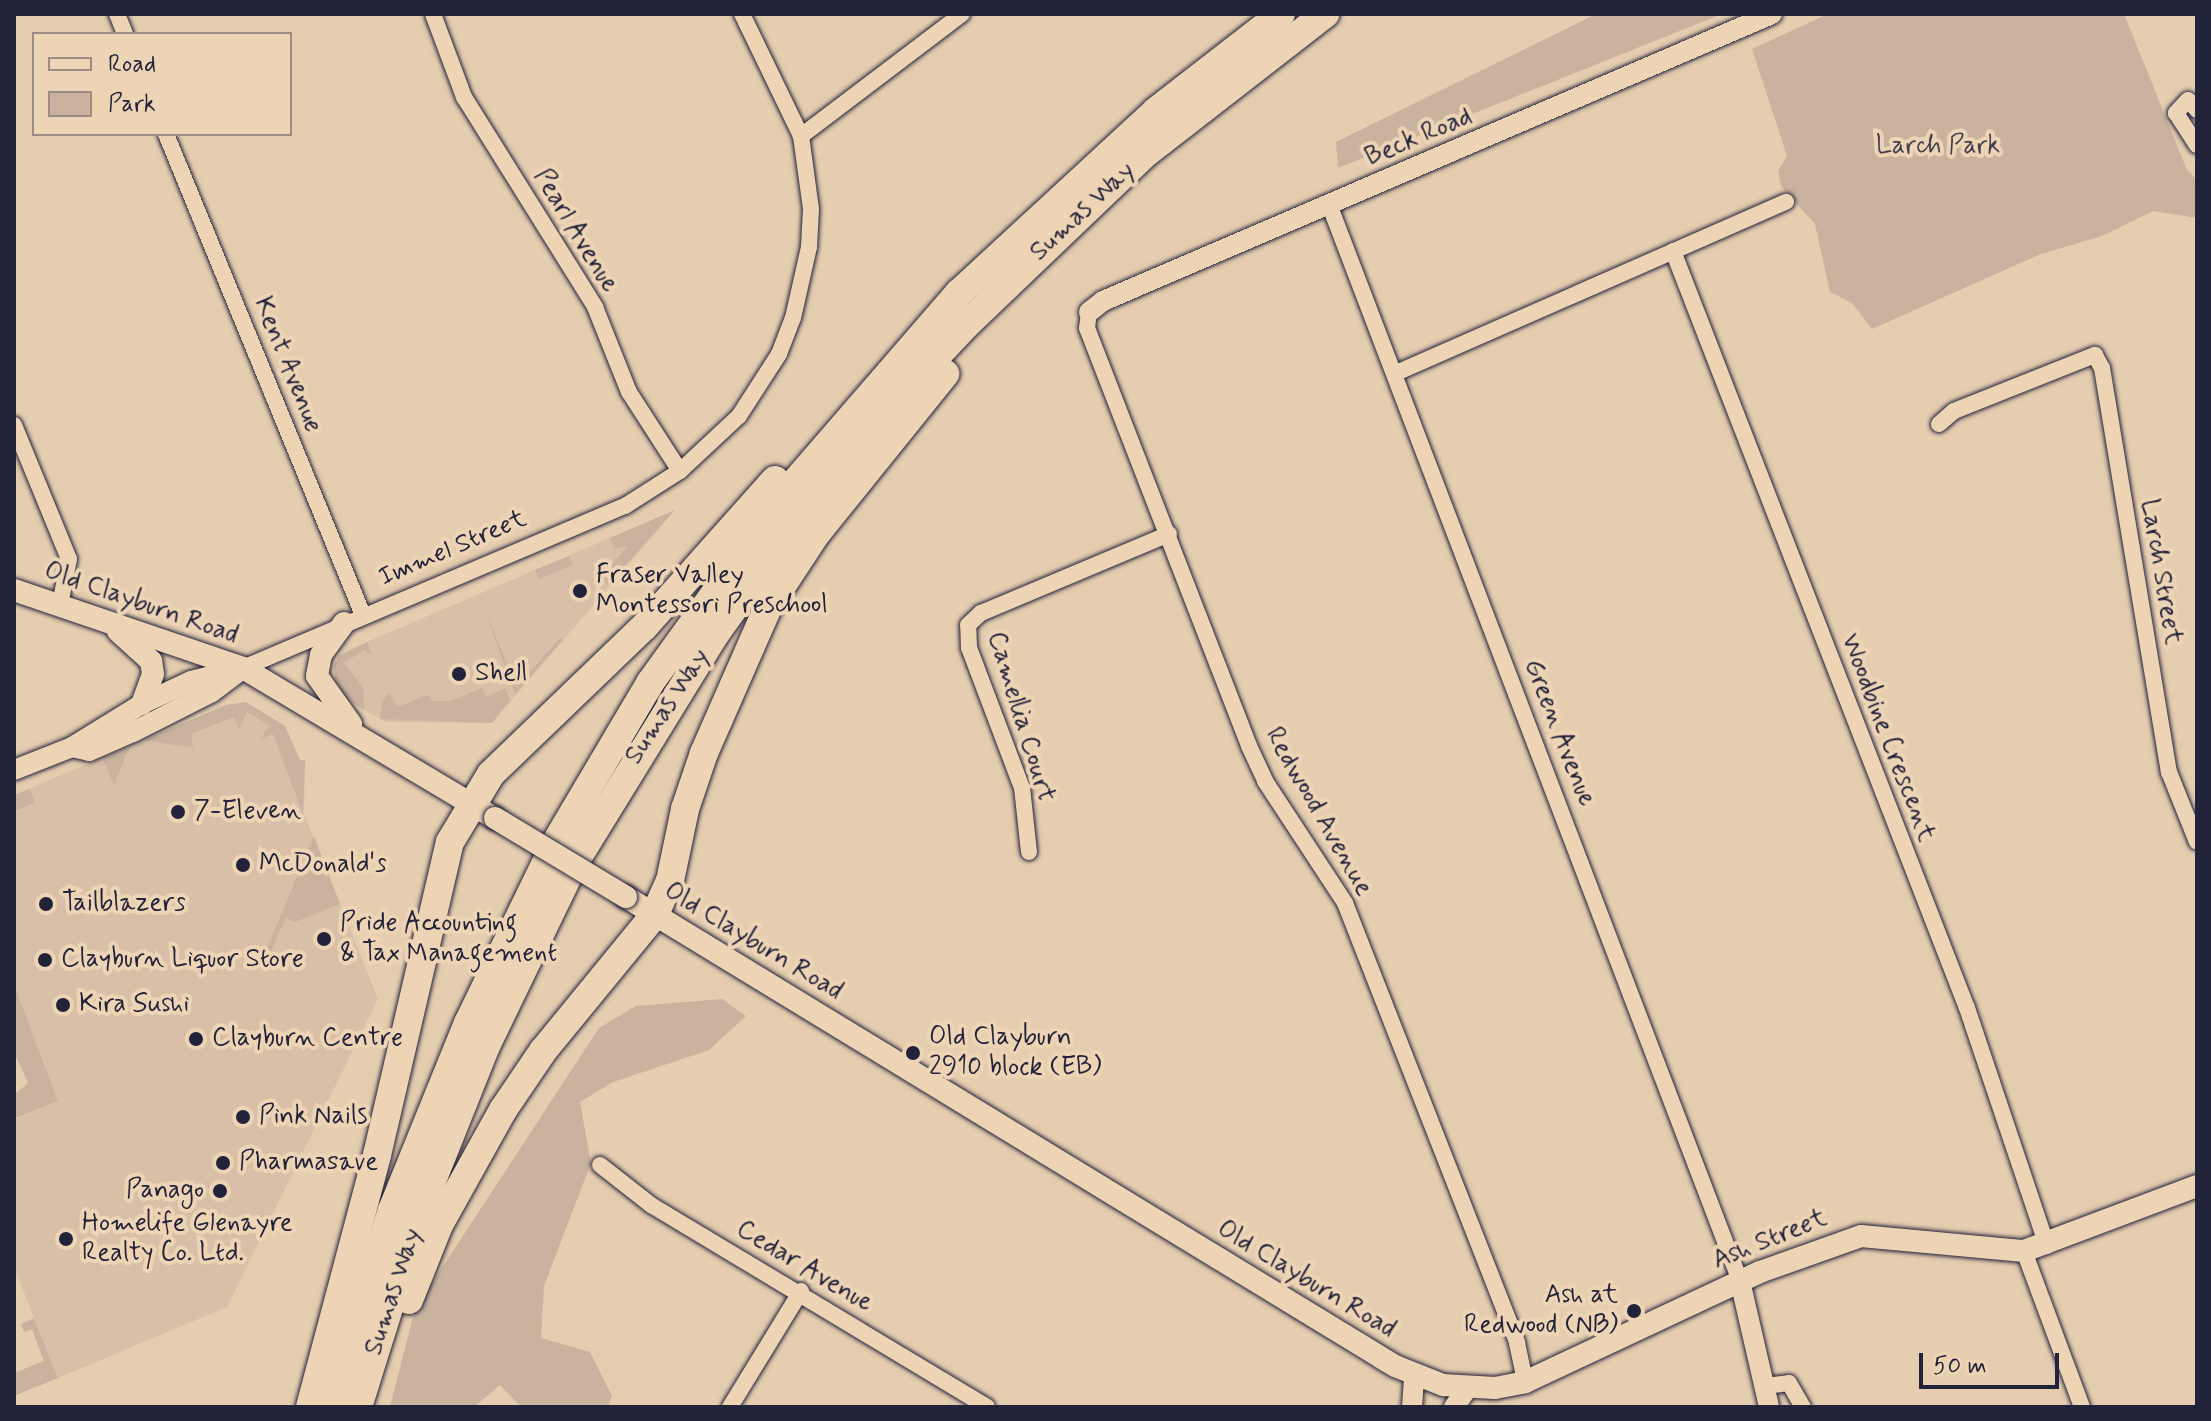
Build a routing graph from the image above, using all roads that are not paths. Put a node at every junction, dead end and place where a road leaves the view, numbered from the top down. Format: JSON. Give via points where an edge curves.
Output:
{"nodes":[{"id":1,"x":433,"y":14,"type":"edge"},
{"id":2,"x":742,"y":14,"type":"edge"},
{"id":3,"x":962,"y":14,"type":"edge"},
{"id":4,"x":1281,"y":14,"type":"edge"},
{"id":5,"x":1325,"y":14,"type":"edge"},
{"id":6,"x":1772,"y":14,"type":"edge"},
{"id":7,"x":1210,"y":100,"type":"junction"},
{"id":8,"x":2197,"y":110,"type":"edge"},
{"id":9,"x":167,"y":136,"type":"edge"},
{"id":10,"x":801,"y":136,"type":"junction"},
{"id":11,"x":2197,"y":145,"type":"edge"},
{"id":12,"x":1078,"y":179,"type":"junction"},
{"id":13,"x":1786,"y":202,"type":"dead end"},
{"id":14,"x":1329,"y":204,"type":"junction"},
{"id":15,"x":1673,"y":251,"type":"junction"},
{"id":16,"x":1089,"y":312,"type":"joint"},
{"id":17,"x":1396,"y":373,"type":"junction"},
{"id":18,"x":1939,"y":424,"type":"dead end"},
{"id":19,"x":14,"y":425,"type":"edge"},
{"id":20,"x":680,"y":471,"type":"junction"},
{"id":21,"x":1169,"y":534,"type":"junction"},
{"id":22,"x":14,"y":590,"type":"edge"},
{"id":23,"x":60,"y":605,"type":"junction"},
{"id":24,"x":97,"y":617,"type":"junction"},
{"id":25,"x":354,"y":619,"type":"junction"},
{"id":26,"x":243,"y":668,"type":"junction"},
{"id":27,"x":142,"y":704,"type":"junction"},
{"id":28,"x":360,"y":734,"type":"junction"},
{"id":29,"x":72,"y":747,"type":"junction"},
{"id":30,"x":14,"y":770,"type":"edge"},
{"id":31,"x":484,"y":811,"type":"junction"},
{"id":32,"x":2197,"y":842,"type":"edge"},
{"id":33,"x":1029,"y":852,"type":"dead end"},
{"id":34,"x":655,"y":914,"type":"junction"},
{"id":35,"x":600,"y":1165,"type":"dead end"},
{"id":36,"x":2197,"y":1186,"type":"edge"},
{"id":37,"x":2047,"y":1246,"type":"junction"},
{"id":38,"x":2024,"y":1251,"type":"junction"},
{"id":39,"x":1740,"y":1281,"type":"junction"},
{"id":40,"x":801,"y":1291,"type":"junction"},
{"id":41,"x":1414,"y":1376,"type":"junction"},
{"id":42,"x":1525,"y":1382,"type":"junction"},
{"id":43,"x":1443,"y":1385,"type":"joint"},
{"id":44,"x":1765,"y":1386,"type":"junction"},
{"id":45,"x":1461,"y":1398,"type":"edge"},
{"id":46,"x":310,"y":1407,"type":"edge"},
{"id":47,"x":332,"y":1407,"type":"edge"},
{"id":48,"x":358,"y":1407,"type":"edge"},
{"id":49,"x":374,"y":1407,"type":"edge"},
{"id":50,"x":730,"y":1407,"type":"edge"},
{"id":51,"x":987,"y":1407,"type":"edge"},
{"id":52,"x":1412,"y":1407,"type":"edge"},
{"id":53,"x":1769,"y":1407,"type":"edge"},
{"id":54,"x":1803,"y":1407,"type":"edge"},
{"id":55,"x":2082,"y":1407,"type":"edge"}],
"edges":[{"from":1,"to":20,"type":"street","name":"Pearl Avenue","via":[[464,97],[595,307],[629,392]]},
{"from":2,"to":10,"type":"street","name":"Immel Street"},
{"from":3,"to":10,"type":"street"},
{"from":4,"to":12,"type":"highway","name":"Sumas Way"},
{"from":5,"to":7,"type":"highway","name":"Sumas Way"},
{"from":6,"to":14,"type":"street","name":"Beck Road"},
{"from":7,"to":34,"type":"highway","via":[[937,382],[791,569],[748,645],[704,753],[670,881]]},
{"from":7,"to":48,"type":"highway","name":"Sumas Way","via":[[1036,255],[900,395],[792,527],[672,697],[575,862],[486,1046],[418,1216]]},
{"from":8,"to":11,"type":"street","via":[[2188,100],[2179,104],[2181,127]]},
{"from":9,"to":25,"type":"street","name":"Kent Avenue"},
{"from":10,"to":20,"type":"street","name":"Immel Street","via":[[809,171],[809,247],[793,318],[779,354],[739,416]]},
{"from":12,"to":31,"type":"highway","via":[[1032,210],[905,330],[681,587],[491,774]]},
{"from":12,"to":47,"type":"highway","name":"Sumas Way","via":[[959,293],[842,424],[721,581],[602,761],[510,931],[427,1120],[368,1280]]},
{"from":13,"to":15,"type":"street"},
{"from":14,"to":16,"type":"street","name":"Beck Road","via":[[1103,301]]},
{"from":14,"to":17,"type":"street","name":"Green Avenue"},
{"from":15,"to":17,"type":"street"},
{"from":15,"to":37,"type":"street","name":"Woodbine Crescent","via":[[1967,1008]]},
{"from":16,"to":21,"type":"street","name":"Redwood Avenue","via":[[1087,328]]},
{"from":17,"to":39,"type":"street","name":"Green Avenue"},
{"from":18,"to":32,"type":"street","name":"Larch Street","via":[[1954,411],[2095,355],[2102,368],[2169,772]]},
{"from":19,"to":23,"type":"street","via":[[69,559],[69,580]]},
{"from":20,"to":25,"type":"street","name":"Immel Street","via":[[625,506]]},
{"from":21,"to":33,"type":"street","name":"Camellia Court","via":[[981,613],[968,625],[969,648],[1022,788]]},
{"from":21,"to":42,"type":"street","name":"Redwood Avenue","via":[[1265,781],[1345,903],[1517,1343]]},
{"from":22,"to":23,"type":"main road","name":"Old Clayburn Road"},
{"from":23,"to":24,"type":"main road","name":"Old Clayburn Road"},
{"from":24,"to":26,"type":"main road","name":"Old Clayburn Road"},
{"from":24,"to":27,"type":"main road","via":[[143,648],[151,661],[153,674]]},
{"from":25,"to":26,"type":"street","name":"Immel Street"},
{"from":25,"to":28,"type":"main road","via":[[321,655],[317,676]]},
{"from":26,"to":27,"type":"street","name":"Immel Street","via":[[204,676]]},
{"from":26,"to":28,"type":"main road","name":"Old Clayburn Road"},
{"from":26,"to":29,"type":"street","name":"Immel Street","via":[[212,692],[133,732],[89,751]]},
{"from":27,"to":29,"type":"street","name":"Immel Street"},
{"from":28,"to":31,"type":"main road","name":"Old Clayburn Road"},
{"from":29,"to":30,"type":"street","name":"Immel Street"},
{"from":31,"to":34,"type":"main road","name":"Old Clayburn Road","bridge":true},
{"from":31,"to":46,"type":"highway","via":[[450,842]]},
{"from":34,"to":41,"type":"main road","name":"Old Clayburn Road"},
{"from":34,"to":49,"type":"highway","via":[[543,1051],[470,1167],[418,1276]]},
{"from":35,"to":40,"type":"street","name":"Cedar Avenue","via":[[651,1205]]},
{"from":36,"to":37,"type":"main road","name":"Ash Street"},
{"from":37,"to":38,"type":"main road","name":"Ash Street"},
{"from":38,"to":39,"type":"main road","name":"Ash Street","via":[[1861,1236],[1817,1247]]},
{"from":38,"to":55,"type":"street"},
{"from":39,"to":42,"type":"main road","name":"Ash Street"},
{"from":39,"to":44,"type":"street"},
{"from":40,"to":50,"type":"street"},
{"from":40,"to":51,"type":"street","name":"Cedar Avenue"},
{"from":41,"to":43,"type":"main road","name":"Old Clayburn Road"},
{"from":41,"to":52,"type":"street"},
{"from":42,"to":45,"type":"main road","name":"Ash Street"},
{"from":43,"to":45,"type":"main road","name":"Ash Street"},
{"from":44,"to":53,"type":"street"},
{"from":44,"to":54,"type":"street","via":[[1796,1387]]}]}
